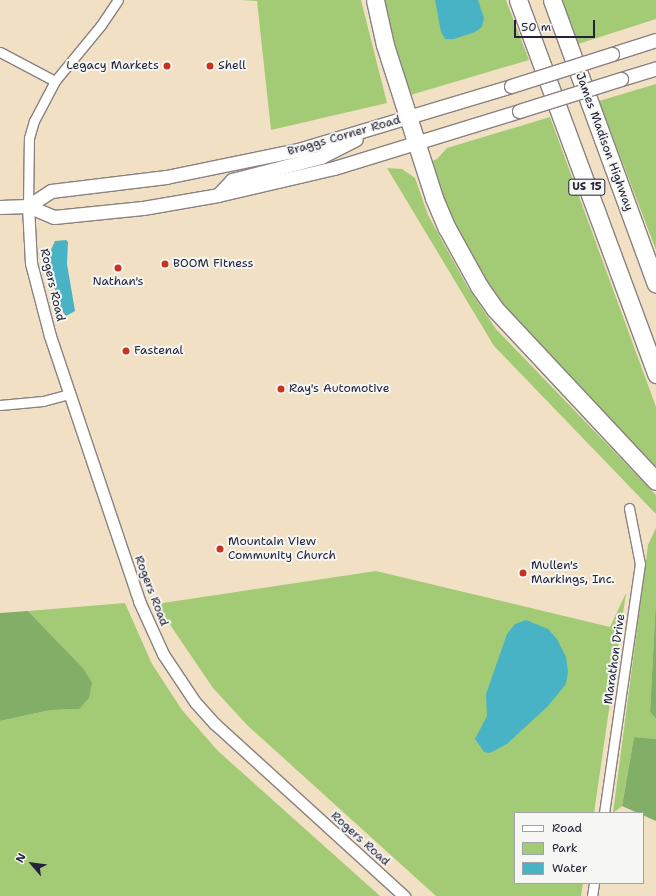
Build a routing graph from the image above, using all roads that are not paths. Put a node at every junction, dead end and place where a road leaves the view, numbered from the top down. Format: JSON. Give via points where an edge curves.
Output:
{"nodes":[{"id":1,"x":118,"y":0,"type":"edge"},
{"id":2,"x":375,"y":0,"type":"edge"},
{"id":3,"x":518,"y":0,"type":"edge"},
{"id":4,"x":552,"y":0,"type":"edge"},
{"id":5,"x":656,"y":40,"type":"edge"},
{"id":6,"x":0,"y":52,"type":"edge"},
{"id":7,"x":656,"y":68,"type":"edge"},
{"id":8,"x":55,"y":81,"type":"junction"},
{"id":9,"x":407,"y":118,"type":"junction"},
{"id":10,"x":374,"y":128,"type":"junction"},
{"id":11,"x":415,"y":144,"type":"junction"},
{"id":12,"x":218,"y":195,"type":"junction"},
{"id":13,"x":28,"y":206,"type":"junction"},
{"id":14,"x":0,"y":208,"type":"edge"},
{"id":15,"x":656,"y":284,"type":"edge"},
{"id":16,"x":656,"y":374,"type":"edge"},
{"id":17,"x":69,"y":394,"type":"junction"},
{"id":18,"x":0,"y":405,"type":"edge"},
{"id":19,"x":656,"y":481,"type":"edge"},
{"id":20,"x":629,"y":508,"type":"dead end"},
{"id":21,"x":604,"y":812,"type":"edge"},
{"id":22,"x":594,"y":884,"type":"edge"},
{"id":23,"x":404,"y":896,"type":"edge"},
{"id":24,"x":592,"y":896,"type":"edge"}],
"edges":[{"from":1,"to":8,"type":"street"},
{"from":2,"to":9,"type":"highway","via":[[385,45]]},
{"from":3,"to":16,"type":"highway","number":"US 15"},
{"from":4,"to":15,"type":"highway","name":"James Madison Highway","number":"US 15"},
{"from":5,"to":9,"type":"main road","name":"Braggs Corner Road","bridge":true},
{"from":6,"to":8,"type":"street"},
{"from":7,"to":11,"type":"main road","name":"Braggs Corner Road","bridge":true},
{"from":8,"to":13,"type":"street","via":[[34,121],[29,138]]},
{"from":9,"to":10,"type":"main road","name":"Braggs Corner Road"},
{"from":9,"to":11,"type":"highway"},
{"from":10,"to":12,"type":"main road","via":[[326,156],[232,180]]},
{"from":10,"to":13,"type":"main road","name":"Braggs Corner Road","via":[[298,150],[200,172],[51,191]]},
{"from":11,"to":12,"type":"main road","name":"Braggs Corner Road","via":[[334,168]]},
{"from":11,"to":19,"type":"highway","via":[[447,228],[496,310]]},
{"from":12,"to":13,"type":"main road","name":"Braggs Corner Road","via":[[143,208],[54,217]]},
{"from":13,"to":14,"type":"main road","name":"Braggs Corner Road"},
{"from":13,"to":17,"type":"street","name":"Rogers Road","via":[[34,278]]},
{"from":17,"to":18,"type":"street","via":[[43,401]]},
{"from":17,"to":23,"type":"street","name":"Rogers Road","via":[[139,601],[163,654],[180,680],[195,702],[234,743]]},
{"from":20,"to":21,"type":"street","name":"Marathon Drive","via":[[640,564]]},
{"from":22,"to":24,"type":"street"}]}
